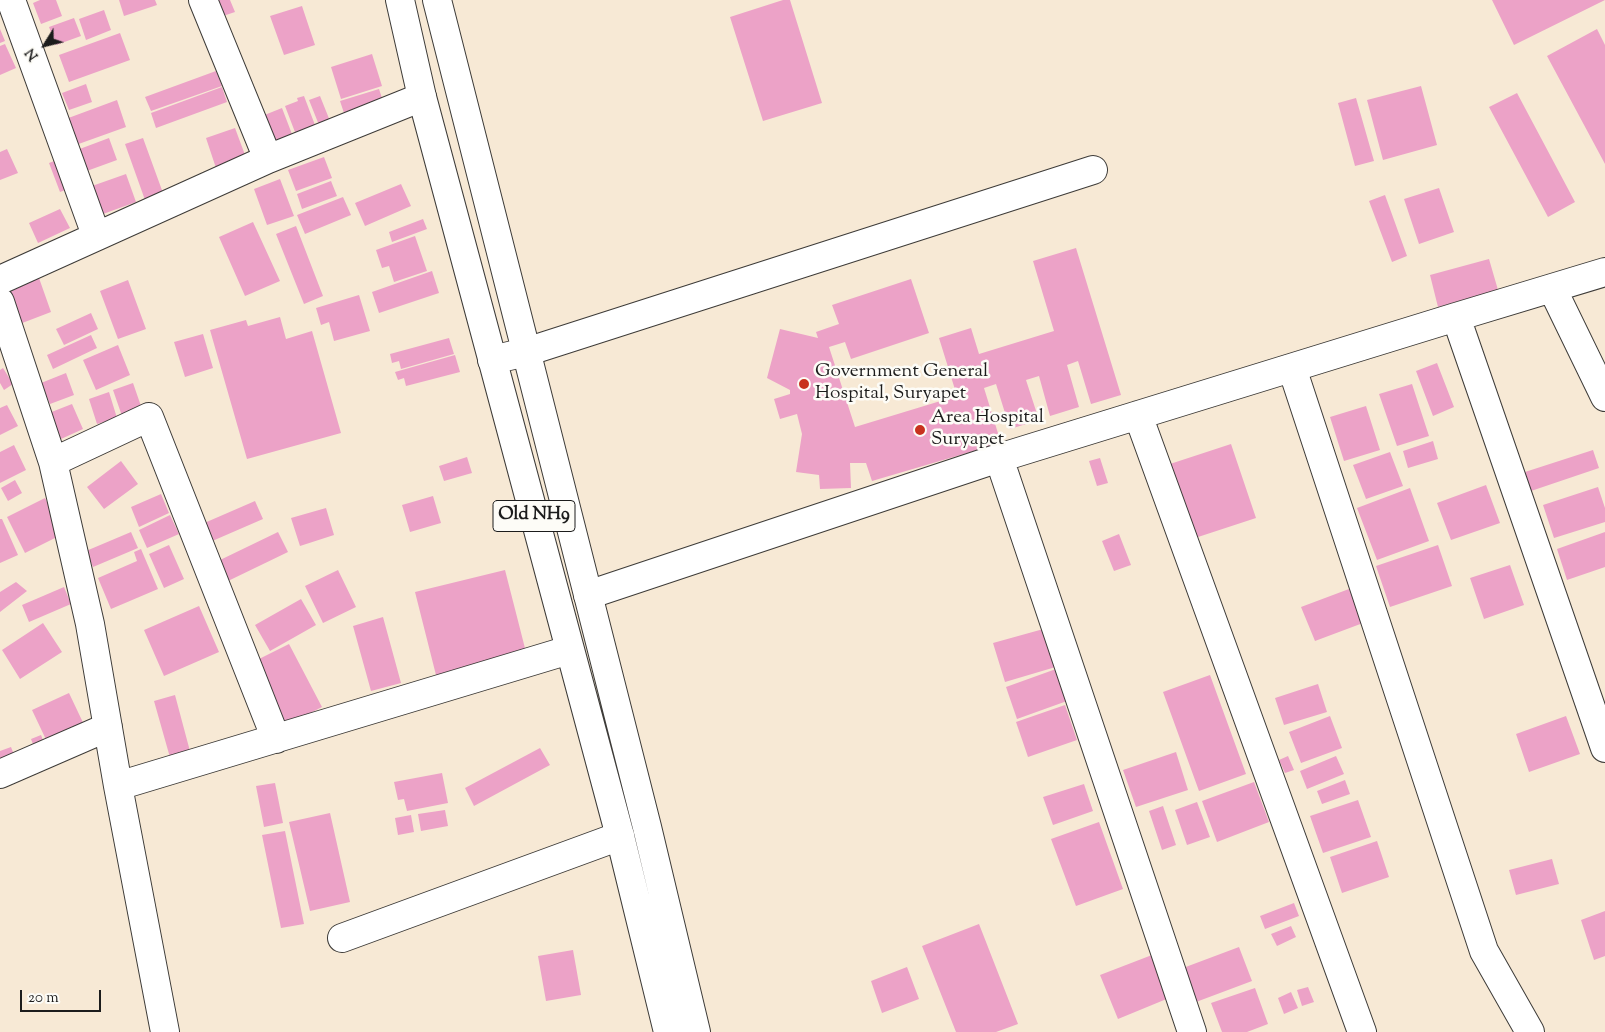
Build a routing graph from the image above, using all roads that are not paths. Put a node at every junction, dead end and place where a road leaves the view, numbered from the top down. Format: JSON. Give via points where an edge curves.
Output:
{"nodes":[{"id":1,"x":11,"y":0,"type":"edge"},
{"id":2,"x":203,"y":0,"type":"edge"},
{"id":3,"x":400,"y":0,"type":"edge"},
{"id":4,"x":436,"y":0,"type":"edge"},
{"id":5,"x":422,"y":97,"type":"junction"},
{"id":6,"x":268,"y":159,"type":"junction"},
{"id":7,"x":1093,"y":170,"type":"dead end"},
{"id":8,"x":96,"y":235,"type":"junction"},
{"id":9,"x":1605,"y":272,"type":"edge"},
{"id":10,"x":0,"y":280,"type":"edge"},
{"id":11,"x":1552,"y":288,"type":"junction"},
{"id":12,"x":0,"y":302,"type":"edge"},
{"id":13,"x":1456,"y":317,"type":"junction"},
{"id":14,"x":526,"y":352,"type":"junction"},
{"id":15,"x":492,"y":360,"type":"junction"},
{"id":16,"x":1292,"y":368,"type":"junction"},
{"id":17,"x":1605,"y":397,"type":"edge"},
{"id":18,"x":1138,"y":415,"type":"junction"},
{"id":19,"x":999,"y":458,"type":"junction"},
{"id":20,"x":53,"y":462,"type":"junction"},
{"id":21,"x":588,"y":594,"type":"junction"},
{"id":22,"x":569,"y":650,"type":"junction"},
{"id":23,"x":108,"y":727,"type":"junction"},
{"id":24,"x":276,"y":739,"type":"junction"},
{"id":25,"x":1605,"y":748,"type":"edge"},
{"id":26,"x":0,"y":774,"type":"edge"},
{"id":27,"x":118,"y":786,"type":"junction"},
{"id":28,"x":620,"y":836,"type":"junction"},
{"id":29,"x":342,"y":938,"type":"dead end"},
{"id":30,"x":165,"y":1032,"type":"edge"},
{"id":31,"x":668,"y":1032,"type":"edge"},
{"id":32,"x":696,"y":1032,"type":"edge"},
{"id":33,"x":1192,"y":1032,"type":"edge"},
{"id":34,"x":1362,"y":1032,"type":"edge"},
{"id":35,"x":1530,"y":1032,"type":"edge"}],
"edges":[{"from":1,"to":8,"type":"street"},
{"from":2,"to":6,"type":"street"},
{"from":3,"to":5,"type":"street","number":"Old NH9"},
{"from":4,"to":14,"type":"street","number":"Old NH9"},
{"from":5,"to":6,"type":"street"},
{"from":5,"to":15,"type":"street","number":"Old NH9"},
{"from":6,"to":8,"type":"street"},
{"from":7,"to":14,"type":"street"},
{"from":8,"to":10,"type":"street"},
{"from":9,"to":11,"type":"street"},
{"from":11,"to":13,"type":"street"},
{"from":11,"to":17,"type":"street"},
{"from":12,"to":20,"type":"street"},
{"from":13,"to":16,"type":"street"},
{"from":13,"to":25,"type":"street"},
{"from":14,"to":15,"type":"street"},
{"from":14,"to":21,"type":"street","number":"Old NH9"},
{"from":15,"to":22,"type":"street","number":"Old NH9"},
{"from":16,"to":18,"type":"street"},
{"from":16,"to":35,"type":"street","via":[[1484,952]]},
{"from":18,"to":19,"type":"street"},
{"from":18,"to":34,"type":"street"},
{"from":19,"to":21,"type":"street"},
{"from":19,"to":33,"type":"street"},
{"from":20,"to":23,"type":"street","via":[[90,624]]},
{"from":20,"to":24,"type":"street","via":[[149,416]]},
{"from":21,"to":32,"type":"street","number":"Old NH9"},
{"from":22,"to":24,"type":"street"},
{"from":22,"to":28,"type":"street","number":"Old NH9"},
{"from":23,"to":26,"type":"street"},
{"from":23,"to":27,"type":"street"},
{"from":24,"to":27,"type":"street"},
{"from":27,"to":30,"type":"street"},
{"from":28,"to":29,"type":"street"},
{"from":28,"to":31,"type":"street","number":"Old NH9"}]}
